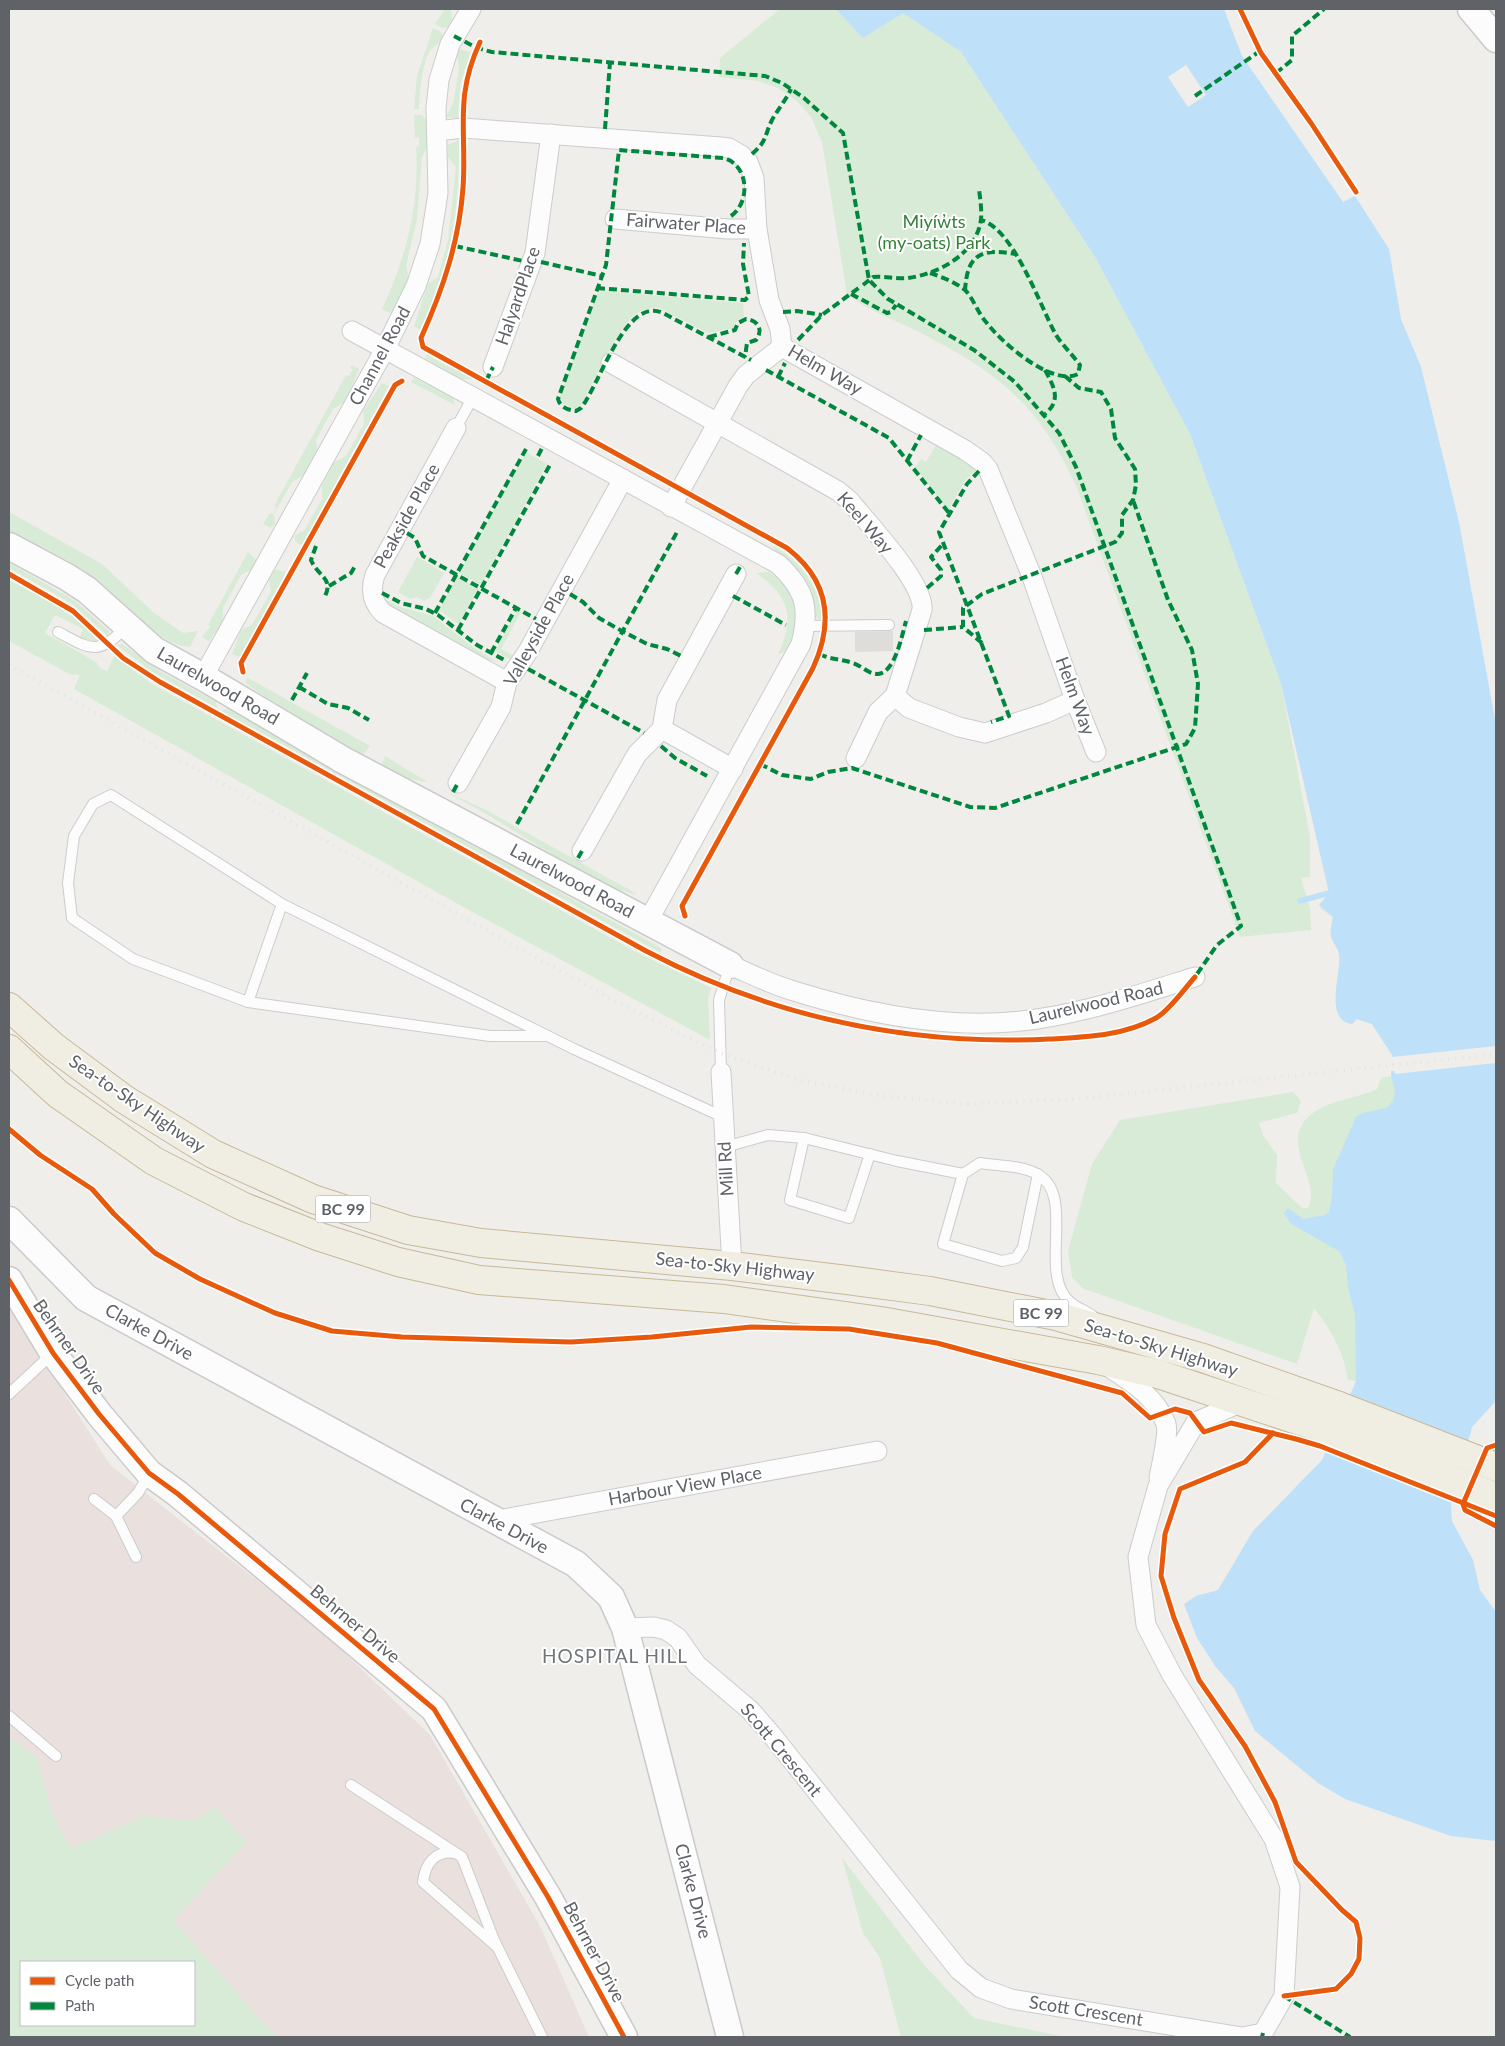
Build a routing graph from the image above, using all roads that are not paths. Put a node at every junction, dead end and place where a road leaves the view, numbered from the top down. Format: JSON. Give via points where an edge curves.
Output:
{"nodes":[{"id":1,"x":471,"y":9,"type":"edge"},
{"id":2,"x":1471,"y":9,"type":"edge"},
{"id":3,"x":1496,"y":39,"type":"edge"},
{"id":4,"x":437,"y":131,"type":"junction"},
{"id":5,"x":551,"y":134,"type":"junction"},
{"id":6,"x":615,"y":219,"type":"dead end"},
{"id":7,"x":757,"y":228,"type":"junction"},
{"id":8,"x":352,"y":331,"type":"dead end"},
{"id":9,"x":782,"y":347,"type":"junction"},
{"id":10,"x":385,"y":349,"type":"junction"},
{"id":11,"x":611,"y":363,"type":"dead end"},
{"id":12,"x":493,"y":367,"type":"dead end"},
{"id":13,"x":473,"y":397,"type":"junction"},
{"id":14,"x":718,"y":423,"type":"junction"},
{"id":15,"x":456,"y":428,"type":"joint"},
{"id":16,"x":623,"y":479,"type":"junction"},
{"id":17,"x":671,"y":507,"type":"junction"},
{"id":18,"x":9,"y":546,"type":"edge"},
{"id":19,"x":736,"y":574,"type":"dead end"},
{"id":20,"x":890,"y":625,"type":"dead end"},
{"id":21,"x":806,"y":626,"type":"junction"},
{"id":22,"x":127,"y":627,"type":"junction"},
{"id":23,"x":58,"y":632,"type":"dead end"},
{"id":24,"x":203,"y":677,"type":"junction"},
{"id":25,"x":507,"y":682,"type":"junction"},
{"id":26,"x":895,"y":696,"type":"junction"},
{"id":27,"x":1075,"y":700,"type":"junction"},
{"id":28,"x":662,"y":729,"type":"junction"},
{"id":29,"x":1096,"y":752,"type":"dead end"},
{"id":30,"x":856,"y":758,"type":"dead end"},
{"id":31,"x":733,"y":769,"type":"junction"},
{"id":32,"x":458,"y":783,"type":"dead end"},
{"id":33,"x":582,"y":851,"type":"dead end"},
{"id":34,"x":282,"y":904,"type":"junction"},
{"id":35,"x":648,"y":921,"type":"junction"},
{"id":36,"x":730,"y":965,"type":"junction"},
{"id":37,"x":1196,"y":977,"type":"dead end"},
{"id":38,"x":248,"y":1002,"type":"junction"},
{"id":39,"x":9,"y":1007,"type":"edge"},
{"id":40,"x":548,"y":1036,"type":"junction"},
{"id":41,"x":9,"y":1050,"type":"edge"},
{"id":42,"x":721,"y":1072,"type":"joint"},
{"id":43,"x":724,"y":1117,"type":"junction"},
{"id":44,"x":804,"y":1138,"type":"junction"},
{"id":45,"x":725,"y":1147,"type":"junction"},
{"id":46,"x":870,"y":1154,"type":"junction"},
{"id":47,"x":963,"y":1174,"type":"junction"},
{"id":48,"x":1038,"y":1174,"type":"junction"},
{"id":49,"x":9,"y":1220,"type":"edge"},
{"id":50,"x":347,"y":1246,"type":"junction"},
{"id":51,"x":732,"y":1266,"type":"junction"},
{"id":52,"x":9,"y":1280,"type":"edge"},
{"id":53,"x":1129,"y":1336,"type":"junction"},
{"id":54,"x":53,"y":1353,"type":"junction"},
{"id":55,"x":1098,"y":1360,"type":"junction"},
{"id":56,"x":9,"y":1394,"type":"edge"},
{"id":57,"x":1242,"y":1402,"type":"junction"},
{"id":58,"x":876,"y":1451,"type":"dead end"},
{"id":59,"x":1494,"y":1467,"type":"edge"},
{"id":60,"x":149,"y":1473,"type":"junction"},
{"id":61,"x":1158,"y":1486,"type":"junction"},
{"id":62,"x":1489,"y":1494,"type":"edge"},
{"id":63,"x":94,"y":1499,"type":"dead end"},
{"id":64,"x":116,"y":1516,"type":"junction"},
{"id":65,"x":493,"y":1521,"type":"junction"},
{"id":66,"x":136,"y":1557,"type":"dead end"},
{"id":67,"x":625,"y":1628,"type":"junction"},
{"id":68,"x":9,"y":1716,"type":"edge"},
{"id":69,"x":56,"y":1756,"type":"dead end"},
{"id":70,"x":351,"y":1786,"type":"dead end"},
{"id":71,"x":457,"y":1854,"type":"junction"},
{"id":72,"x":499,"y":1949,"type":"junction"},
{"id":73,"x":542,"y":2037,"type":"edge"},
{"id":74,"x":624,"y":2037,"type":"edge"},
{"id":75,"x":730,"y":2037,"type":"edge"}],
"edges":[{"from":1,"to":4,"type":"street","name":"Channel Road","via":[[443,63],[437,95]]},
{"from":2,"to":3,"type":"street"},
{"from":4,"to":5,"type":"street","name":"Helm Way","via":[[462,128]]},
{"from":4,"to":10,"type":"street","name":"Channel Road","via":[[438,193],[430,244],[416,286]]},
{"from":5,"to":7,"type":"street","name":"Helm Way","via":[[721,147],[736,151],[748,162],[754,178]]},
{"from":5,"to":12,"type":"street","name":"HalyardPlace","via":[[535,253]]},
{"from":6,"to":7,"type":"street","name":"Fairwater Place","via":[[728,229]]},
{"from":7,"to":9,"type":"street","name":"Helm Way","via":[[769,300],[780,329]]},
{"from":8,"to":10,"type":"street"},
{"from":9,"to":14,"type":"street","via":[[746,375]]},
{"from":9,"to":27,"type":"street","name":"Helm Way","via":[[966,450],[988,469],[1031,574]]},
{"from":10,"to":13,"type":"street"},
{"from":10,"to":24,"type":"street","name":"Channel Road"},
{"from":11,"to":14,"type":"street","name":"Keel Way"},
{"from":13,"to":15,"type":"lane"},
{"from":13,"to":16,"type":"street"},
{"from":14,"to":17,"type":"street"},
{"from":14,"to":26,"type":"street","name":"Keel Way","via":[[838,491],[850,501],[913,581],[923,601],[922,610]]},
{"from":15,"to":25,"type":"street","name":"Peakside Place","via":[[374,575],[372,592],[383,613]]},
{"from":16,"to":17,"type":"street"},
{"from":16,"to":25,"type":"street","name":"Valleyside Place","via":[[527,653]]},
{"from":17,"to":21,"type":"street","via":[[778,564],[802,593]]},
{"from":18,"to":22,"type":"street","name":"Laurelwood Road","via":[[87,590]]},
{"from":19,"to":28,"type":"street","via":[[667,700]]},
{"from":20,"to":21,"type":"lane"},
{"from":21,"to":31,"type":"street","via":[[801,644]]},
{"from":22,"to":23,"type":"lane","via":[[100,648],[84,646]]},
{"from":22,"to":24,"type":"street","name":"Laurelwood Road","via":[[154,650]]},
{"from":24,"to":35,"type":"street","name":"Laurelwood Road","via":[[395,789]]},
{"from":25,"to":32,"type":"street","name":"Valleyside Place","via":[[501,707]]},
{"from":26,"to":27,"type":"street","via":[[909,708],[985,733]]},
{"from":26,"to":30,"type":"street","name":"Keel Way","via":[[878,712]]},
{"from":27,"to":29,"type":"street","name":"Helm Way"},
{"from":28,"to":31,"type":"street"},
{"from":28,"to":33,"type":"street","via":[[637,754]]},
{"from":31,"to":35,"type":"street"},
{"from":34,"to":38,"type":"lane"},
{"from":34,"to":38,"type":"lane","via":[[111,795],[93,804],[74,836],[68,883],[72,918],[133,959]]},
{"from":34,"to":40,"type":"lane"},
{"from":35,"to":36,"type":"street","name":"Laurelwood Road"},
{"from":36,"to":37,"type":"street","name":"Laurelwood Road","via":[[792,991],[860,1008],[925,1019],[990,1023],[1038,1019],[1113,1002]]},
{"from":36,"to":42,"type":"lane","via":[[720,1000]]},
{"from":38,"to":40,"type":"lane","via":[[490,1036]]},
{"from":39,"to":51,"type":"highway","name":"Sea-to-Sky Highway","number":"BC 99","via":[[54,1047],[124,1099],[213,1154],[313,1199],[408,1230],[481,1243]]},
{"from":40,"to":43,"type":"lane"},
{"from":41,"to":50,"type":"highway","name":"Sea-to-Sky Highway","number":"BC 99","via":[[58,1094],[154,1161],[244,1207]]},
{"from":42,"to":43,"type":"street","name":"Mill Rd"},
{"from":43,"to":45,"type":"street","name":"Mill Rd"},
{"from":44,"to":45,"type":"lane","via":[[768,1136]]},
{"from":44,"to":46,"type":"lane"},
{"from":44,"to":46,"type":"lane","via":[[790,1200],[849,1218]]},
{"from":45,"to":51,"type":"street","name":"Mill Rd"},
{"from":46,"to":47,"type":"lane"},
{"from":47,"to":48,"type":"lane","via":[[980,1163]]},
{"from":47,"to":48,"type":"lane","via":[[943,1244],[1002,1261],[1016,1258],[1023,1247]]},
{"from":48,"to":53,"type":"lane","via":[[1054,1192],[1056,1277],[1068,1301]]},
{"from":49,"to":65,"type":"street","name":"Clarke Drive","via":[[86,1298]]},
{"from":50,"to":51,"type":"highway","via":[[413,1249],[716,1284],[725,1280]]},
{"from":50,"to":55,"type":"highway","name":"Sea-to-Sky Highway","number":"BC 99","via":[[398,1262],[479,1280],[724,1299],[890,1323]]},
{"from":51,"to":53,"type":"highway","name":"Sea-to-Sky Highway","number":"BC 99","via":[[930,1291],[1056,1316]]},
{"from":51,"to":55,"type":"highway","via":[[764,1283],[1010,1329]]},
{"from":52,"to":54,"type":"street","name":"Behrner Drive"},
{"from":53,"to":59,"type":"highway","name":"Sea-to-Sky Highway","number":"BC 99","via":[[1339,1406]]},
{"from":54,"to":56,"type":"lane"},
{"from":54,"to":60,"type":"street","name":"Behrner Drive"},
{"from":55,"to":57,"type":"highway","name":"Sea-to-Sky Highway","number":"BC 99","via":[[1158,1374]]},
{"from":55,"to":61,"type":"street","via":[[1132,1382],[1153,1402],[1166,1426]]},
{"from":57,"to":61,"type":"street","name":"Scott Crescent","via":[[1196,1422]]},
{"from":57,"to":62,"type":"highway","name":"Sea-to-Sky Highway","number":"BC 99","via":[[1326,1430]]},
{"from":58,"to":65,"type":"street","name":"Harbour View Place"},
{"from":60,"to":64,"type":"lane","via":[[138,1494]]},
{"from":60,"to":74,"type":"street","name":"Behrner Drive","via":[[434,1709],[548,1897]]},
{"from":61,"to":67,"type":"street","name":"Scott Crescent","via":[[1138,1557],[1146,1625],[1172,1675],[1274,1839],[1290,1887],[1284,1996],[1263,2033],[1242,2037],[1011,1999],[981,1988],[960,1970],[772,1734],[732,1692],[697,1665],[678,1638],[666,1630]]},
{"from":63,"to":64,"type":"lane"},
{"from":64,"to":66,"type":"lane"},
{"from":65,"to":67,"type":"street","name":"Clarke Drive","via":[[576,1564],[611,1596]]},
{"from":67,"to":75,"type":"street","name":"Clarke Drive"},
{"from":68,"to":69,"type":"lane"},
{"from":70,"to":71,"type":"lane"},
{"from":71,"to":72,"type":"lane","via":[[462,1857]]},
{"from":71,"to":72,"type":"lane","via":[[446,1852],[434,1857],[425,1867],[423,1882]]},
{"from":72,"to":73,"type":"lane"}]}
